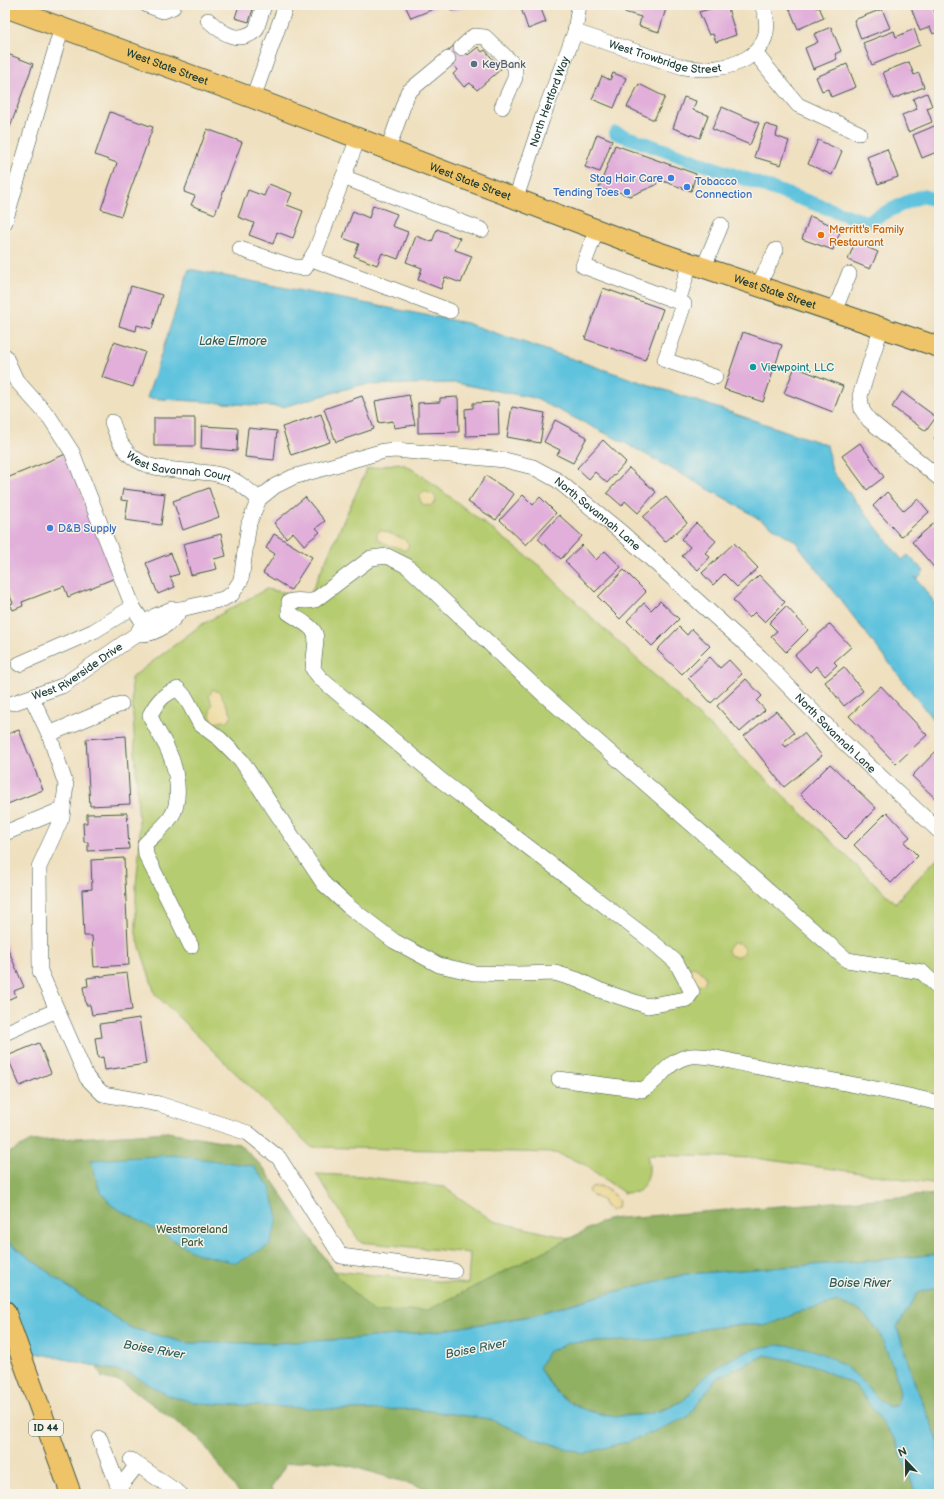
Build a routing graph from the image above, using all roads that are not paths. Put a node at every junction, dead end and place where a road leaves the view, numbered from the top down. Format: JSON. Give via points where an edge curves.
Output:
{"nodes":[{"id":1,"x":147,"y":5,"type":"edge"},
{"id":2,"x":264,"y":5,"type":"edge"},
{"id":3,"x":286,"y":5,"type":"edge"},
{"id":4,"x":579,"y":5,"type":"edge"},
{"id":5,"x":762,"y":5,"type":"edge"},
{"id":6,"x":5,"y":7,"type":"edge"},
{"id":7,"x":173,"y":7,"type":"dead end"},
{"id":8,"x":208,"y":20,"type":"dead end"},
{"id":9,"x":62,"y":27,"type":"junction"},
{"id":10,"x":575,"y":32,"type":"junction"},
{"id":11,"x":461,"y":48,"type":"dead end"},
{"id":12,"x":754,"y":53,"type":"junction"},
{"id":13,"x":448,"y":59,"type":"dead end"},
{"id":14,"x":254,"y":98,"type":"junction"},
{"id":15,"x":502,"y":107,"type":"dead end"},
{"id":16,"x":859,"y":134,"type":"dead end"},
{"id":17,"x":358,"y":138,"type":"junction"},
{"id":18,"x":388,"y":149,"type":"junction"},
{"id":19,"x":343,"y":177,"type":"junction"},
{"id":20,"x":516,"y":198,"type":"junction"},
{"id":21,"x":5,"y":222,"type":"edge"},
{"id":22,"x":721,"y":225,"type":"dead end"},
{"id":23,"x":598,"y":229,"type":"junction"},
{"id":24,"x":482,"y":230,"type":"dead end"},
{"id":25,"x":240,"y":249,"type":"dead end"},
{"id":26,"x":776,"y":250,"type":"dead end"},
{"id":27,"x":312,"y":259,"type":"junction"},
{"id":28,"x":697,"y":265,"type":"junction"},
{"id":29,"x":849,"y":274,"type":"dead end"},
{"id":30,"x":758,"y":286,"type":"junction"},
{"id":31,"x":678,"y":302,"type":"junction"},
{"id":32,"x":450,"y":311,"type":"dead end"},
{"id":33,"x":834,"y":312,"type":"junction"},
{"id":34,"x":881,"y":328,"type":"junction"},
{"id":35,"x":939,"y":347,"type":"edge"},
{"id":36,"x":5,"y":356,"type":"edge"},
{"id":37,"x":714,"y":377,"type":"dead end"},
{"id":38,"x":112,"y":422,"type":"dead end"},
{"id":39,"x":939,"y":478,"type":"edge"},
{"id":40,"x":259,"y":499,"type":"junction"},
{"id":41,"x":232,"y":594,"type":"joint"},
{"id":42,"x":133,"y":607,"type":"junction"},
{"id":43,"x":144,"y":630,"type":"junction"},
{"id":44,"x":19,"y":664,"type":"dead end"},
{"id":45,"x":32,"y":698,"type":"junction"},
{"id":46,"x":122,"y":704,"type":"dead end"},
{"id":47,"x":8,"y":705,"type":"edge"},
{"id":48,"x":49,"y":734,"type":"junction"},
{"id":49,"x":63,"y":809,"type":"junction"},
{"id":50,"x":939,"y":831,"type":"edge"},
{"id":51,"x":5,"y":833,"type":"edge"},
{"id":52,"x":191,"y":946,"type":"dead end"},
{"id":53,"x":939,"y":988,"type":"edge"},
{"id":54,"x":57,"y":1010,"type":"junction"},
{"id":55,"x":5,"y":1034,"type":"edge"},
{"id":56,"x":559,"y":1079,"type":"dead end"},
{"id":57,"x":939,"y":1103,"type":"edge"},
{"id":58,"x":454,"y":1271,"type":"dead end"},
{"id":59,"x":5,"y":1311,"type":"edge"},
{"id":60,"x":100,"y":1439,"type":"dead end"},
{"id":61,"x":121,"y":1491,"type":"edge"},
{"id":62,"x":70,"y":1494,"type":"edge"},
{"id":63,"x":180,"y":1494,"type":"edge"}],
"edges":[{"from":1,"to":7,"type":"street","via":[[163,11]]},
{"from":2,"to":8,"type":"street","via":[[256,30],[243,37],[236,38],[222,33]]},
{"from":3,"to":14,"type":"street"},
{"from":4,"to":10,"type":"street","name":"North Hertford Way"},
{"from":5,"to":12,"type":"street","via":[[767,26],[764,41]]},
{"from":6,"to":9,"type":"main road","name":"West State Street"},
{"from":9,"to":14,"type":"main road","name":"West State Street"},
{"from":9,"to":21,"type":"street"},
{"from":10,"to":12,"type":"street","name":"West Trowbridge Street","via":[[698,70],[714,70],[729,66]]},
{"from":10,"to":20,"type":"street","name":"North Hertford Way"},
{"from":11,"to":15,"type":"street","via":[[474,36],[485,37],[515,66],[515,78]]},
{"from":12,"to":16,"type":"street","via":[[798,104]]},
{"from":13,"to":18,"type":"street","via":[[408,92]]},
{"from":14,"to":17,"type":"main road","name":"West State Street"},
{"from":17,"to":18,"type":"main road","name":"West State Street"},
{"from":17,"to":19,"type":"street"},
{"from":18,"to":20,"type":"main road","name":"West State Street"},
{"from":19,"to":24,"type":"street"},
{"from":19,"to":27,"type":"street"},
{"from":20,"to":23,"type":"main road","name":"West State Street"},
{"from":22,"to":28,"type":"street"},
{"from":23,"to":28,"type":"main road","name":"West State Street"},
{"from":23,"to":31,"type":"street","via":[[583,266]]},
{"from":25,"to":27,"type":"street","via":[[294,267],[305,268]]},
{"from":26,"to":30,"type":"street"},
{"from":27,"to":32,"type":"street"},
{"from":28,"to":30,"type":"main road","name":"West State Street"},
{"from":28,"to":31,"type":"street"},
{"from":29,"to":33,"type":"street"},
{"from":30,"to":33,"type":"main road","name":"West State Street"},
{"from":31,"to":37,"type":"street","via":[[684,304],[665,360]]},
{"from":33,"to":34,"type":"main road","name":"West State Street"},
{"from":34,"to":35,"type":"main road","name":"West State Street"},
{"from":34,"to":39,"type":"street","via":[[860,396],[862,410],[869,420]]},
{"from":36,"to":42,"type":"street","via":[[16,380],[50,418],[72,452]]},
{"from":38,"to":40,"type":"street","name":"West Savannah Court","via":[[122,446],[137,460],[152,467],[217,474],[230,478]]},
{"from":40,"to":41,"type":"street","name":"North Savannah Lane","via":[[249,523],[240,580]]},
{"from":40,"to":50,"type":"street","name":"North Savannah Lane","via":[[275,486],[293,477],[384,451],[406,450],[505,460],[533,468],[558,480],[621,532],[732,631],[836,735]]},
{"from":41,"to":43,"type":"street","name":"West Riverside Drive","via":[[223,599],[172,609]]},
{"from":42,"to":43,"type":"street"},
{"from":42,"to":44,"type":"street","via":[[94,631]]},
{"from":43,"to":45,"type":"street","name":"West Riverside Drive","via":[[62,686]]},
{"from":45,"to":47,"type":"street","name":"West Riverside Drive"},
{"from":45,"to":48,"type":"street"},
{"from":46,"to":48,"type":"street"},
{"from":48,"to":49,"type":"street","via":[[66,785]]},
{"from":49,"to":51,"type":"street"},
{"from":49,"to":54,"type":"street","via":[[39,867],[40,971]]},
{"from":52,"to":53,"type":"street","via":[[146,855],[145,844],[171,816],[176,801],[177,776],[150,715],[157,702],[168,692],[178,689],[200,724],[220,739],[240,760],[324,884],[348,906],[394,940],[439,966],[474,973],[556,972],[647,1006],[687,999],[692,992],[676,962],[655,944],[442,781],[321,679],[314,669],[317,635],[314,629],[289,613],[289,602],[316,600],[371,558],[388,556],[407,566],[541,692],[846,960],[922,972]]},
{"from":54,"to":55,"type":"street"},
{"from":54,"to":58,"type":"street","via":[[86,1078],[103,1094],[160,1104],[248,1133],[279,1158],[341,1256]]},
{"from":56,"to":57,"type":"street","via":[[642,1090],[650,1086],[663,1070],[677,1061],[692,1056],[708,1057]]},
{"from":59,"to":62,"type":"main road","number":"ID 44"},
{"from":60,"to":61,"type":"street"},
{"from":61,"to":63,"type":"street","via":[[134,1462]]}]}
